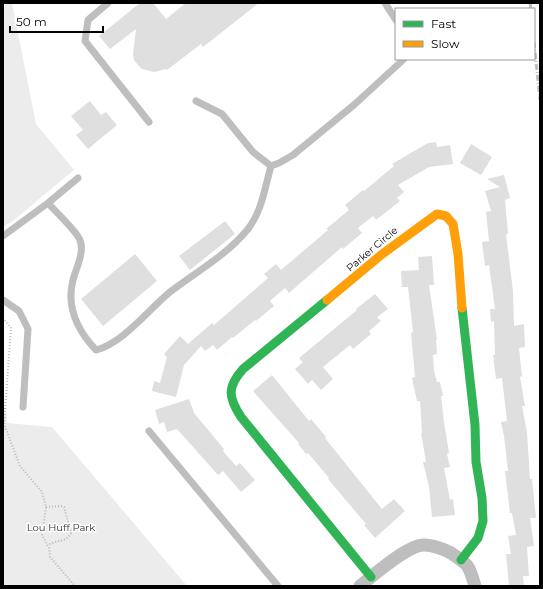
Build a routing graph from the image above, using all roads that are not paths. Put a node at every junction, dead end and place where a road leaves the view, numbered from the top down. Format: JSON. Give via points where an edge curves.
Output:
{"nodes":[{"id":1,"x":108,"y":3,"type":"edge"},
{"id":2,"x":385,"y":3,"type":"edge"},
{"id":3,"x":395,"y":18,"type":"edge"},
{"id":4,"x":403,"y":60,"type":"edge"},
{"id":5,"x":196,"y":101,"type":"dead end"},
{"id":6,"x":148,"y":122,"type":"dead end"},
{"id":7,"x":271,"y":166,"type":"junction"},
{"id":8,"x":78,"y":178,"type":"dead end"},
{"id":9,"x":48,"y":203,"type":"junction"},
{"id":10,"x":3,"y":236,"type":"edge"},
{"id":11,"x":3,"y":300,"type":"edge"},
{"id":12,"x":23,"y":407,"type":"dead end"},
{"id":13,"x":149,"y":432,"type":"dead end"},
{"id":14,"x":461,"y":560,"type":"junction"},
{"id":15,"x":371,"y":576,"type":"junction"},
{"id":16,"x":278,"y":586,"type":"edge"},
{"id":17,"x":360,"y":586,"type":"edge"},
{"id":18,"x":475,"y":586,"type":"edge"}],
"edges":[{"from":1,"to":6,"type":"lane","via":[[88,20],[84,41]]},
{"from":2,"to":3,"type":"lane"},
{"from":4,"to":7,"type":"lane","via":[[293,155]]},
{"from":5,"to":7,"type":"lane","via":[[222,114],[253,152]]},
{"from":7,"to":9,"type":"lane","via":[[257,214],[248,229],[169,293],[140,321],[106,347],[96,350],[76,321],[72,309],[73,282],[81,252],[80,239]]},
{"from":8,"to":9,"type":"lane"},
{"from":9,"to":10,"type":"lane"},
{"from":11,"to":12,"type":"lane","via":[[19,311],[28,329]]},
{"from":13,"to":16,"type":"lane"},
{"from":14,"to":15,"type":"street","via":[[445,550],[424,545],[402,553]]},
{"from":14,"to":15,"type":"street","name":"Parker Circle","via":[[478,538],[484,521],[476,462],[475,425],[458,254],[453,224],[446,216],[437,214],[413,230],[242,369],[230,393],[231,402],[240,417]]},
{"from":14,"to":18,"type":"street","via":[[469,567]]},
{"from":15,"to":17,"type":"street"}]}
